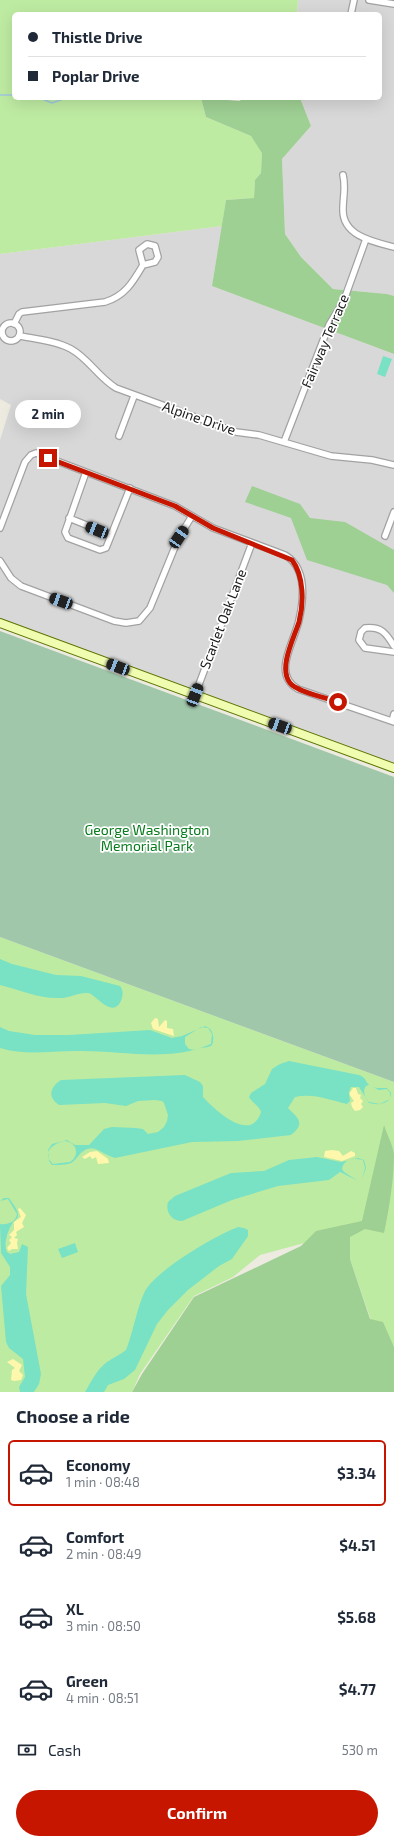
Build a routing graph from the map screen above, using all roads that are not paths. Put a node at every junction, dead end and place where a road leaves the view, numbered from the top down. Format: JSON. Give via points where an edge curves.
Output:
{"nodes":[{"id":1,"x":354,"y":0,"type":"edge"},
{"id":2,"x":369,"y":0,"type":"edge"},
{"id":3,"x":394,"y":4,"type":"edge"},
{"id":4,"x":351,"y":12,"type":"edge"},
{"id":5,"x":343,"y":175,"type":"dead end"},
{"id":6,"x":366,"y":239,"type":"junction"},
{"id":7,"x":394,"y":248,"type":"edge"},
{"id":8,"x":143,"y":265,"type":"dead end"},
{"id":9,"x":14,"y":324,"type":"junction"},
{"id":10,"x":2,"y":328,"type":"edge"},
{"id":11,"x":20,"y":336,"type":"junction"},
{"id":12,"x":134,"y":396,"type":"junction"},
{"id":13,"x":118,"y":436,"type":"dead end"},
{"id":14,"x":284,"y":442,"type":"junction"},
{"id":15,"x":394,"y":465,"type":"edge"},
{"id":16,"x":86,"y":472,"type":"junction"},
{"id":17,"x":130,"y":488,"type":"junction"},
{"id":18,"x":394,"y":512,"type":"edge"},
{"id":19,"x":192,"y":516,"type":"junction"},
{"id":20,"x":70,"y":518,"type":"junction"},
{"id":21,"x":0,"y":528,"type":"edge"},
{"id":22,"x":111,"y":535,"type":"junction"},
{"id":23,"x":385,"y":536,"type":"dead end"},
{"id":24,"x":252,"y":543,"type":"junction"},
{"id":25,"x":0,"y":561,"type":"edge"},
{"id":26,"x":0,"y":623,"type":"edge"},
{"id":27,"x":394,"y":646,"type":"edge"},
{"id":28,"x":394,"y":652,"type":"edge"},
{"id":29,"x":195,"y":695,"type":"junction"},
{"id":30,"x":394,"y":714,"type":"edge"},
{"id":31,"x":393,"y":721,"type":"edge"},
{"id":32,"x":394,"y":768,"type":"edge"}],
"edges":[{"from":1,"to":4,"type":"street"},
{"from":2,"to":3,"type":"street"},
{"from":5,"to":6,"type":"street","via":[[344,220],[351,230]]},
{"from":6,"to":7,"type":"street"},
{"from":6,"to":14,"type":"street","name":"Fairway Terrace","via":[[344,300],[329,325]]},
{"from":8,"to":9,"type":"street","via":[[128,288],[112,300],[22,312]]},
{"from":9,"to":10,"type":"street"},
{"from":9,"to":11,"type":"street","via":[[20,328]]},
{"from":10,"to":11,"type":"street","via":[[6,340],[15,341]]},
{"from":11,"to":12,"type":"street","name":"Alpine Drive","via":[[71,349],[84,358],[109,384]]},
{"from":12,"to":13,"type":"street"},
{"from":12,"to":14,"type":"street","name":"Alpine Drive","via":[[236,432]]},
{"from":14,"to":15,"type":"street","name":"Alpine Drive","via":[[331,456]]},
{"from":16,"to":17,"type":"street"},
{"from":16,"to":20,"type":"street"},
{"from":16,"to":21,"type":"street","via":[[36,453],[28,458]]},
{"from":17,"to":19,"type":"street","via":[[175,506]]},
{"from":17,"to":22,"type":"street"},
{"from":18,"to":23,"type":"street"},
{"from":19,"to":24,"type":"street","via":[[213,528]]},
{"from":19,"to":25,"type":"street","via":[[179,537],[150,608],[139,621],[132,623],[114,621],[21,586],[11,578]]},
{"from":20,"to":22,"type":"street"},
{"from":20,"to":22,"type":"street","via":[[65,532],[68,538],[100,550],[106,548]]},
{"from":24,"to":29,"type":"street","name":"Scarlet Oak Lane"},
{"from":24,"to":31,"type":"street","via":[[292,560],[299,569],[302,584],[300,620],[285,667],[291,684]]},
{"from":26,"to":29,"type":"main road"},
{"from":27,"to":28,"type":"street","via":[[386,632],[380,628],[365,628],[360,632],[359,640],[365,648]]},
{"from":29,"to":32,"type":"main road"},
{"from":30,"to":31,"type":"street"}]}
